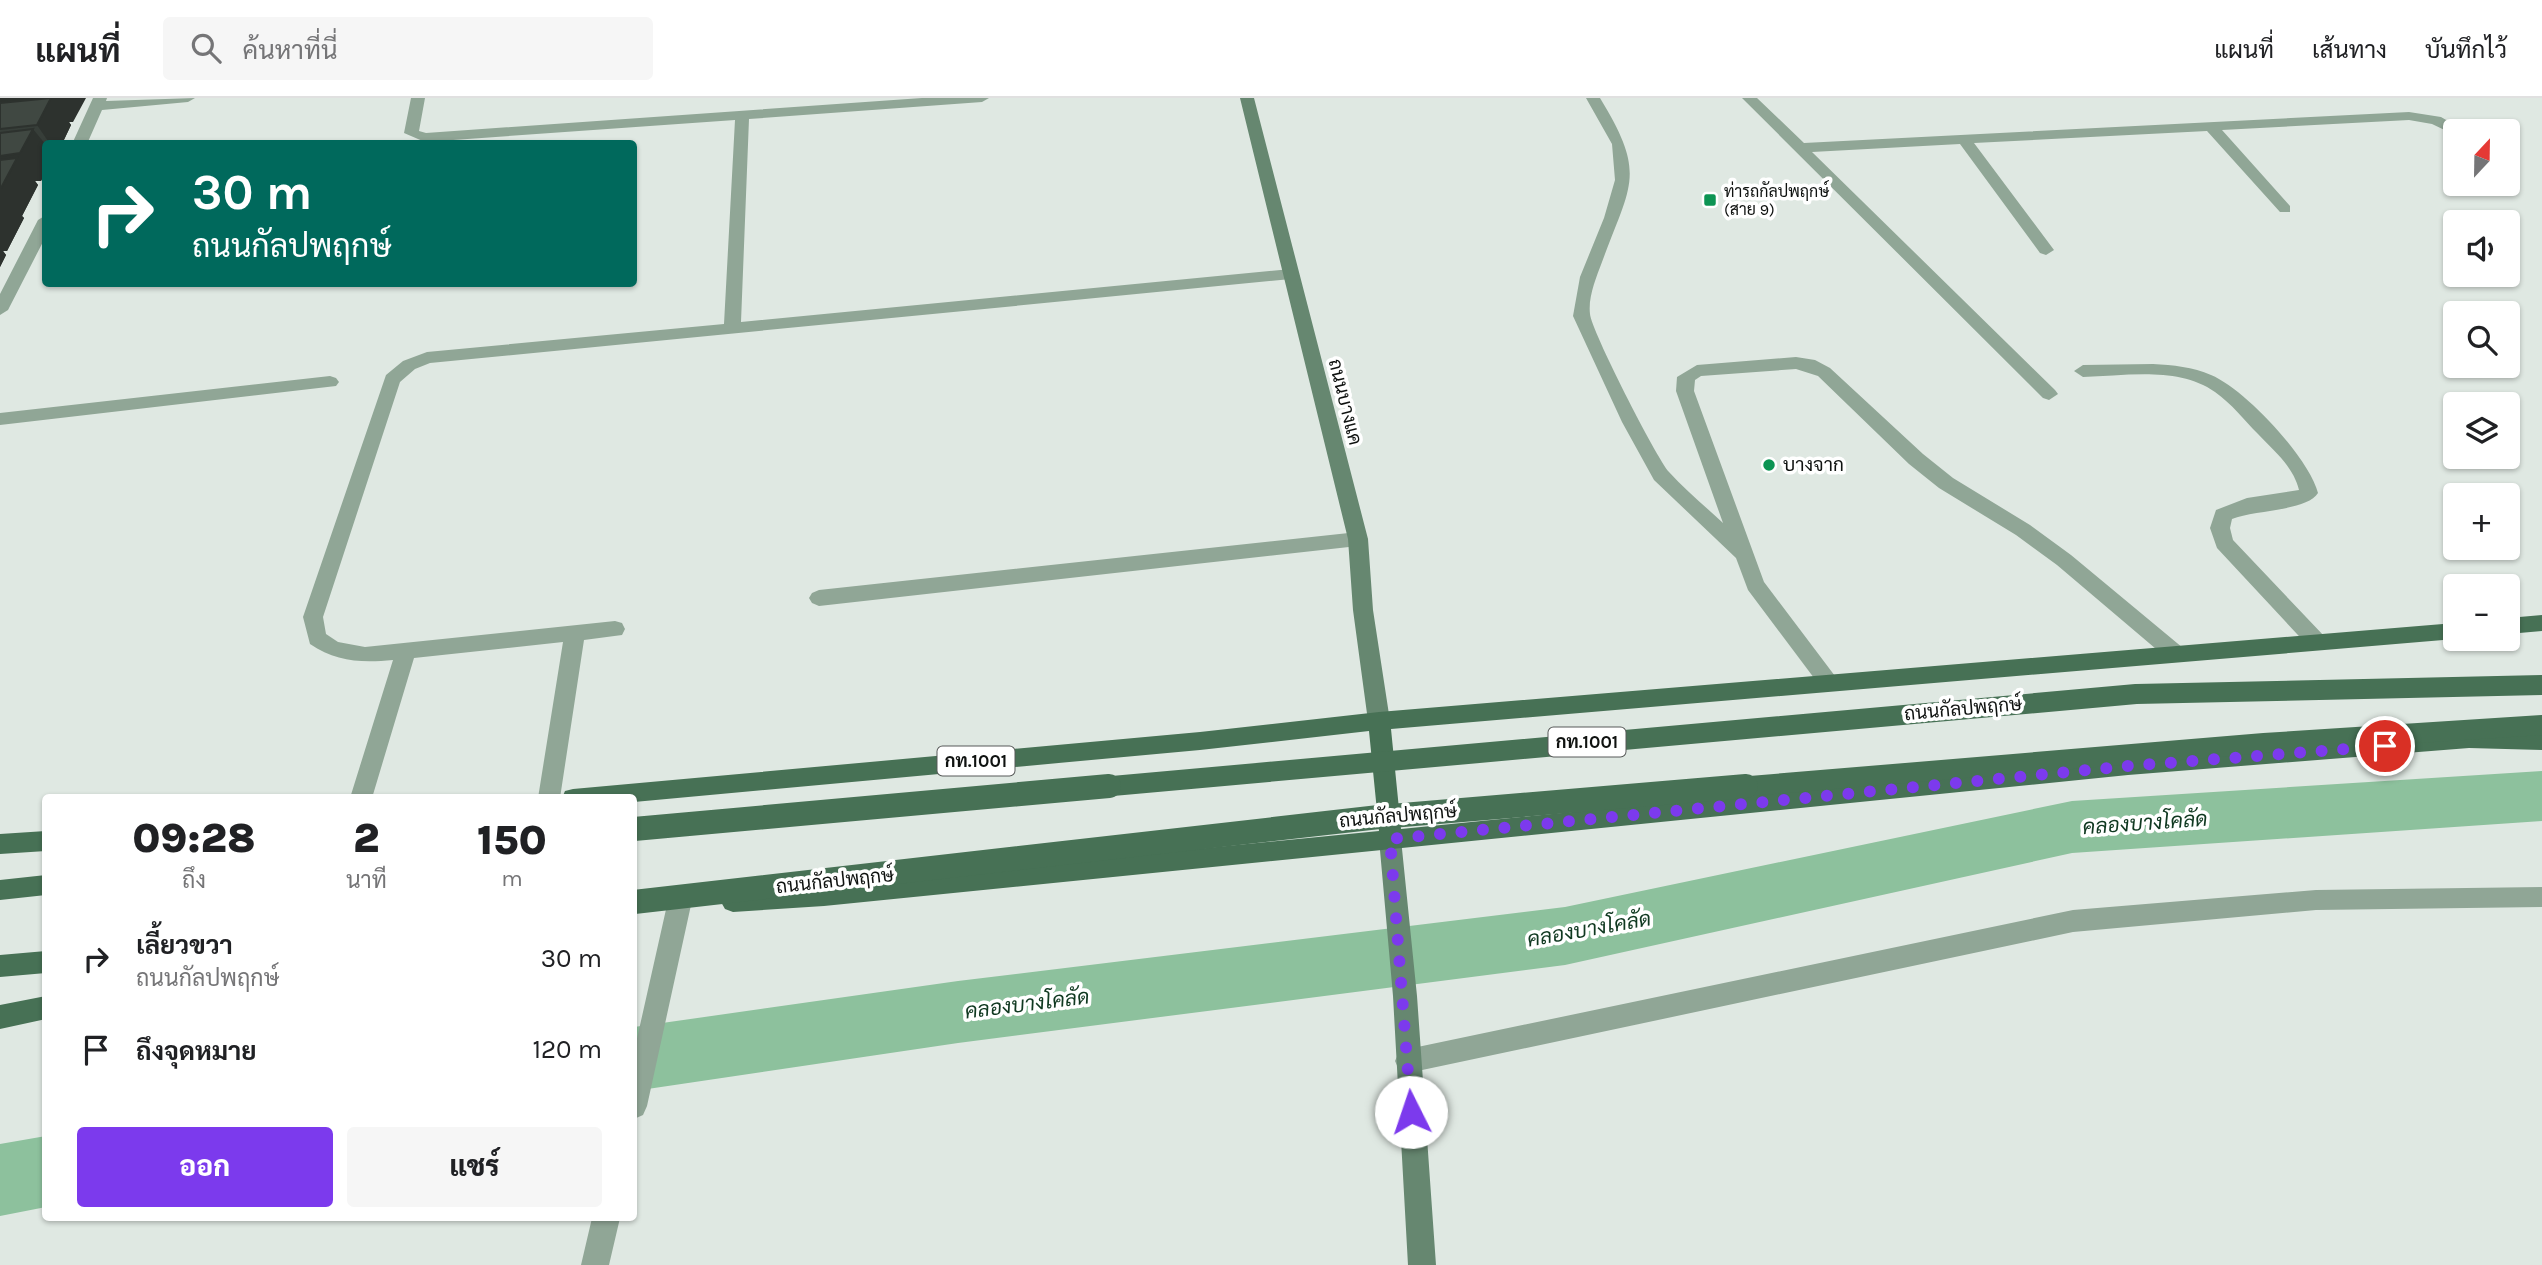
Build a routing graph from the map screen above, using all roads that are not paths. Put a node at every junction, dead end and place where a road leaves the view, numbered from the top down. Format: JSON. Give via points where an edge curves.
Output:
{"nodes":[{"id":1,"x":188,"y":98,"type":"edge"},
{"id":2,"x":418,"y":98,"type":"edge"},
{"id":3,"x":982,"y":98,"type":"edge"},
{"id":4,"x":1247,"y":98,"type":"edge"},
{"id":5,"x":1593,"y":98,"type":"edge"},
{"id":6,"x":1749,"y":98,"type":"edge"},
{"id":7,"x":98,"y":102,"type":"edge"},
{"id":8,"x":742,"y":117,"type":"junction"},
{"id":9,"x":2443,"y":124,"type":"edge"},
{"id":10,"x":2212,"y":128,"type":"junction"},
{"id":11,"x":1965,"y":139,"type":"junction"},
{"id":12,"x":81,"y":140,"type":"edge"},
{"id":13,"x":432,"y":140,"type":"edge"},
{"id":14,"x":450,"y":140,"type":"edge"},
{"id":15,"x":1802,"y":148,"type":"junction"},
{"id":16,"x":2285,"y":209,"type":"dead end"},
{"id":17,"x":40,"y":244,"type":"edge"},
{"id":18,"x":2046,"y":250,"type":"dead end"},
{"id":19,"x":1291,"y":274,"type":"junction"},
{"id":20,"x":0,"y":310,"type":"edge"},
{"id":21,"x":732,"y":329,"type":"junction"},
{"id":22,"x":2083,"y":371,"type":"dead end"},
{"id":23,"x":330,"y":383,"type":"dead end"},
{"id":24,"x":2049,"y":394,"type":"dead end"},
{"id":25,"x":0,"y":419,"type":"edge"},
{"id":26,"x":1358,"y":539,"type":"junction"},
{"id":27,"x":1746,"y":557,"type":"junction"},
{"id":28,"x":819,"y":598,"type":"dead end"},
{"id":29,"x":2542,"y":623,"type":"edge"},
{"id":30,"x":2520,"y":625,"type":"edge"},
{"id":31,"x":615,"y":629,"type":"dead end"},
{"id":32,"x":2443,"y":632,"type":"edge"},
{"id":33,"x":575,"y":633,"type":"junction"},
{"id":34,"x":2318,"y":643,"type":"junction"},
{"id":35,"x":406,"y":650,"type":"junction"},
{"id":36,"x":2175,"y":654,"type":"junction"},
{"id":37,"x":1830,"y":684,"type":"junction"},
{"id":38,"x":2542,"y":685,"type":"edge"},
{"id":39,"x":1379,"y":721,"type":"junction"},
{"id":40,"x":2542,"y":725,"type":"edge"},
{"id":41,"x":2542,"y":741,"type":"edge"},
{"id":42,"x":362,"y":794,"type":"edge"},
{"id":43,"x":550,"y":794,"type":"edge"},
{"id":44,"x":617,"y":794,"type":"edge"},
{"id":45,"x":637,"y":828,"type":"edge"},
{"id":46,"x":1390,"y":839,"type":"junction"},
{"id":47,"x":42,"y":841,"type":"edge"},
{"id":48,"x":0,"y":844,"type":"edge"},
{"id":49,"x":42,"y":886,"type":"edge"},
{"id":50,"x":0,"y":890,"type":"edge"},
{"id":51,"x":2542,"y":897,"type":"edge"},
{"id":52,"x":637,"y":902,"type":"edge"},
{"id":53,"x":679,"y":905,"type":"junction"},
{"id":54,"x":637,"y":910,"type":"edge"},
{"id":55,"x":42,"y":962,"type":"edge"},
{"id":56,"x":0,"y":966,"type":"edge"},
{"id":57,"x":42,"y":1008,"type":"edge"},
{"id":58,"x":0,"y":1017,"type":"edge"},
{"id":59,"x":1408,"y":1061,"type":"junction"},
{"id":60,"x":637,"y":1093,"type":"edge"},
{"id":61,"x":605,"y":1221,"type":"edge"},
{"id":62,"x":595,"y":1265,"type":"edge"},
{"id":63,"x":1422,"y":1265,"type":"edge"}],
"edges":[{"from":1,"to":7,"type":"street"},
{"from":2,"to":13,"type":"street","via":[[411,134]]},
{"from":3,"to":8,"type":"street"},
{"from":4,"to":19,"type":"main road","name":"ถนนบางแค"},
{"from":5,"to":27,"type":"street","via":[[1616,138],[1623,162],[1618,195],[1581,301],[1581,317],[1661,475]]},
{"from":6,"to":15,"type":"street"},
{"from":7,"to":12,"type":"street"},
{"from":8,"to":14,"type":"street"},
{"from":8,"to":21,"type":"street"},
{"from":9,"to":10,"type":"street","via":[[2409,116]]},
{"from":10,"to":11,"type":"street"},
{"from":10,"to":16,"type":"street"},
{"from":11,"to":15,"type":"street"},
{"from":11,"to":18,"type":"street"},
{"from":15,"to":24,"type":"street"},
{"from":17,"to":20,"type":"street"},
{"from":19,"to":21,"type":"street"},
{"from":19,"to":26,"type":"main road","name":"ถนนบางแค"},
{"from":21,"to":35,"type":"street","via":[[427,358],[392,379],[313,617],[317,638],[333,649],[365,655]]},
{"from":22,"to":34,"type":"street","via":[[2173,370],[2199,376],[2221,387],[2290,455],[2306,479],[2309,493],[2296,500],[2247,505],[2223,515],[2220,528],[2224,543]]},
{"from":23,"to":25,"type":"street"},
{"from":26,"to":28,"type":"street"},
{"from":26,"to":39,"type":"main road","name":"ถนนบางแค"},
{"from":27,"to":36,"type":"street","via":[[1685,391],[1686,377],[1698,371],[1809,364],[1824,372],[1877,425],[1946,483],[2064,560]]},
{"from":27,"to":37,"type":"street","via":[[1755,585]]},
{"from":29,"to":30,"type":"main road"},
{"from":31,"to":33,"type":"street"},
{"from":32,"to":34,"type":"main road","name":"ถนนกัลปพฤกษ์","number":"กท.1001"},
{"from":33,"to":35,"type":"street"},
{"from":33,"to":43,"type":"street"},
{"from":34,"to":36,"type":"main road","name":"ถนนกัลปพฤกษ์","number":"กท.1001"},
{"from":35,"to":42,"type":"street"},
{"from":36,"to":37,"type":"main road","name":"ถนนกัลปพฤกษ์","number":"กท.1001"},
{"from":37,"to":39,"type":"main road","name":"ถนนกัลปพฤกษ์","number":"กท.1001"},
{"from":38,"to":45,"type":"main road","name":"ถนนกัลปพฤกษ์","number":"กท.1001","bridge":true,"via":[[2136,694]]},
{"from":39,"to":44,"type":"main road","name":"ถนนกัลปพฤกษ์","number":"กท.1001"},
{"from":39,"to":46,"type":"main road"},
{"from":40,"to":52,"type":"main road","name":"ถนนกัลปพฤกษ์","bridge":true,"via":[[2264,743],[1379,817]]},
{"from":41,"to":46,"type":"main road","name":"ถนนกัลปพฤกษ์","via":[[2469,739],[2128,766]]},
{"from":46,"to":53,"type":"main road","name":"ถนนกัลปพฤกษ์","via":[[824,896]]},
{"from":46,"to":59,"type":"main road"},
{"from":47,"to":48,"type":"main road"},
{"from":49,"to":50,"type":"main road"},
{"from":51,"to":59,"type":"street","via":[[2316,900],[2073,921]]},
{"from":53,"to":54,"type":"main road","name":"ถนนกัลปพฤกษ์"},
{"from":53,"to":60,"type":"street"},
{"from":55,"to":56,"type":"main road"},
{"from":57,"to":58,"type":"main road"},
{"from":59,"to":63,"type":"main road"},
{"from":61,"to":62,"type":"street"}]}
